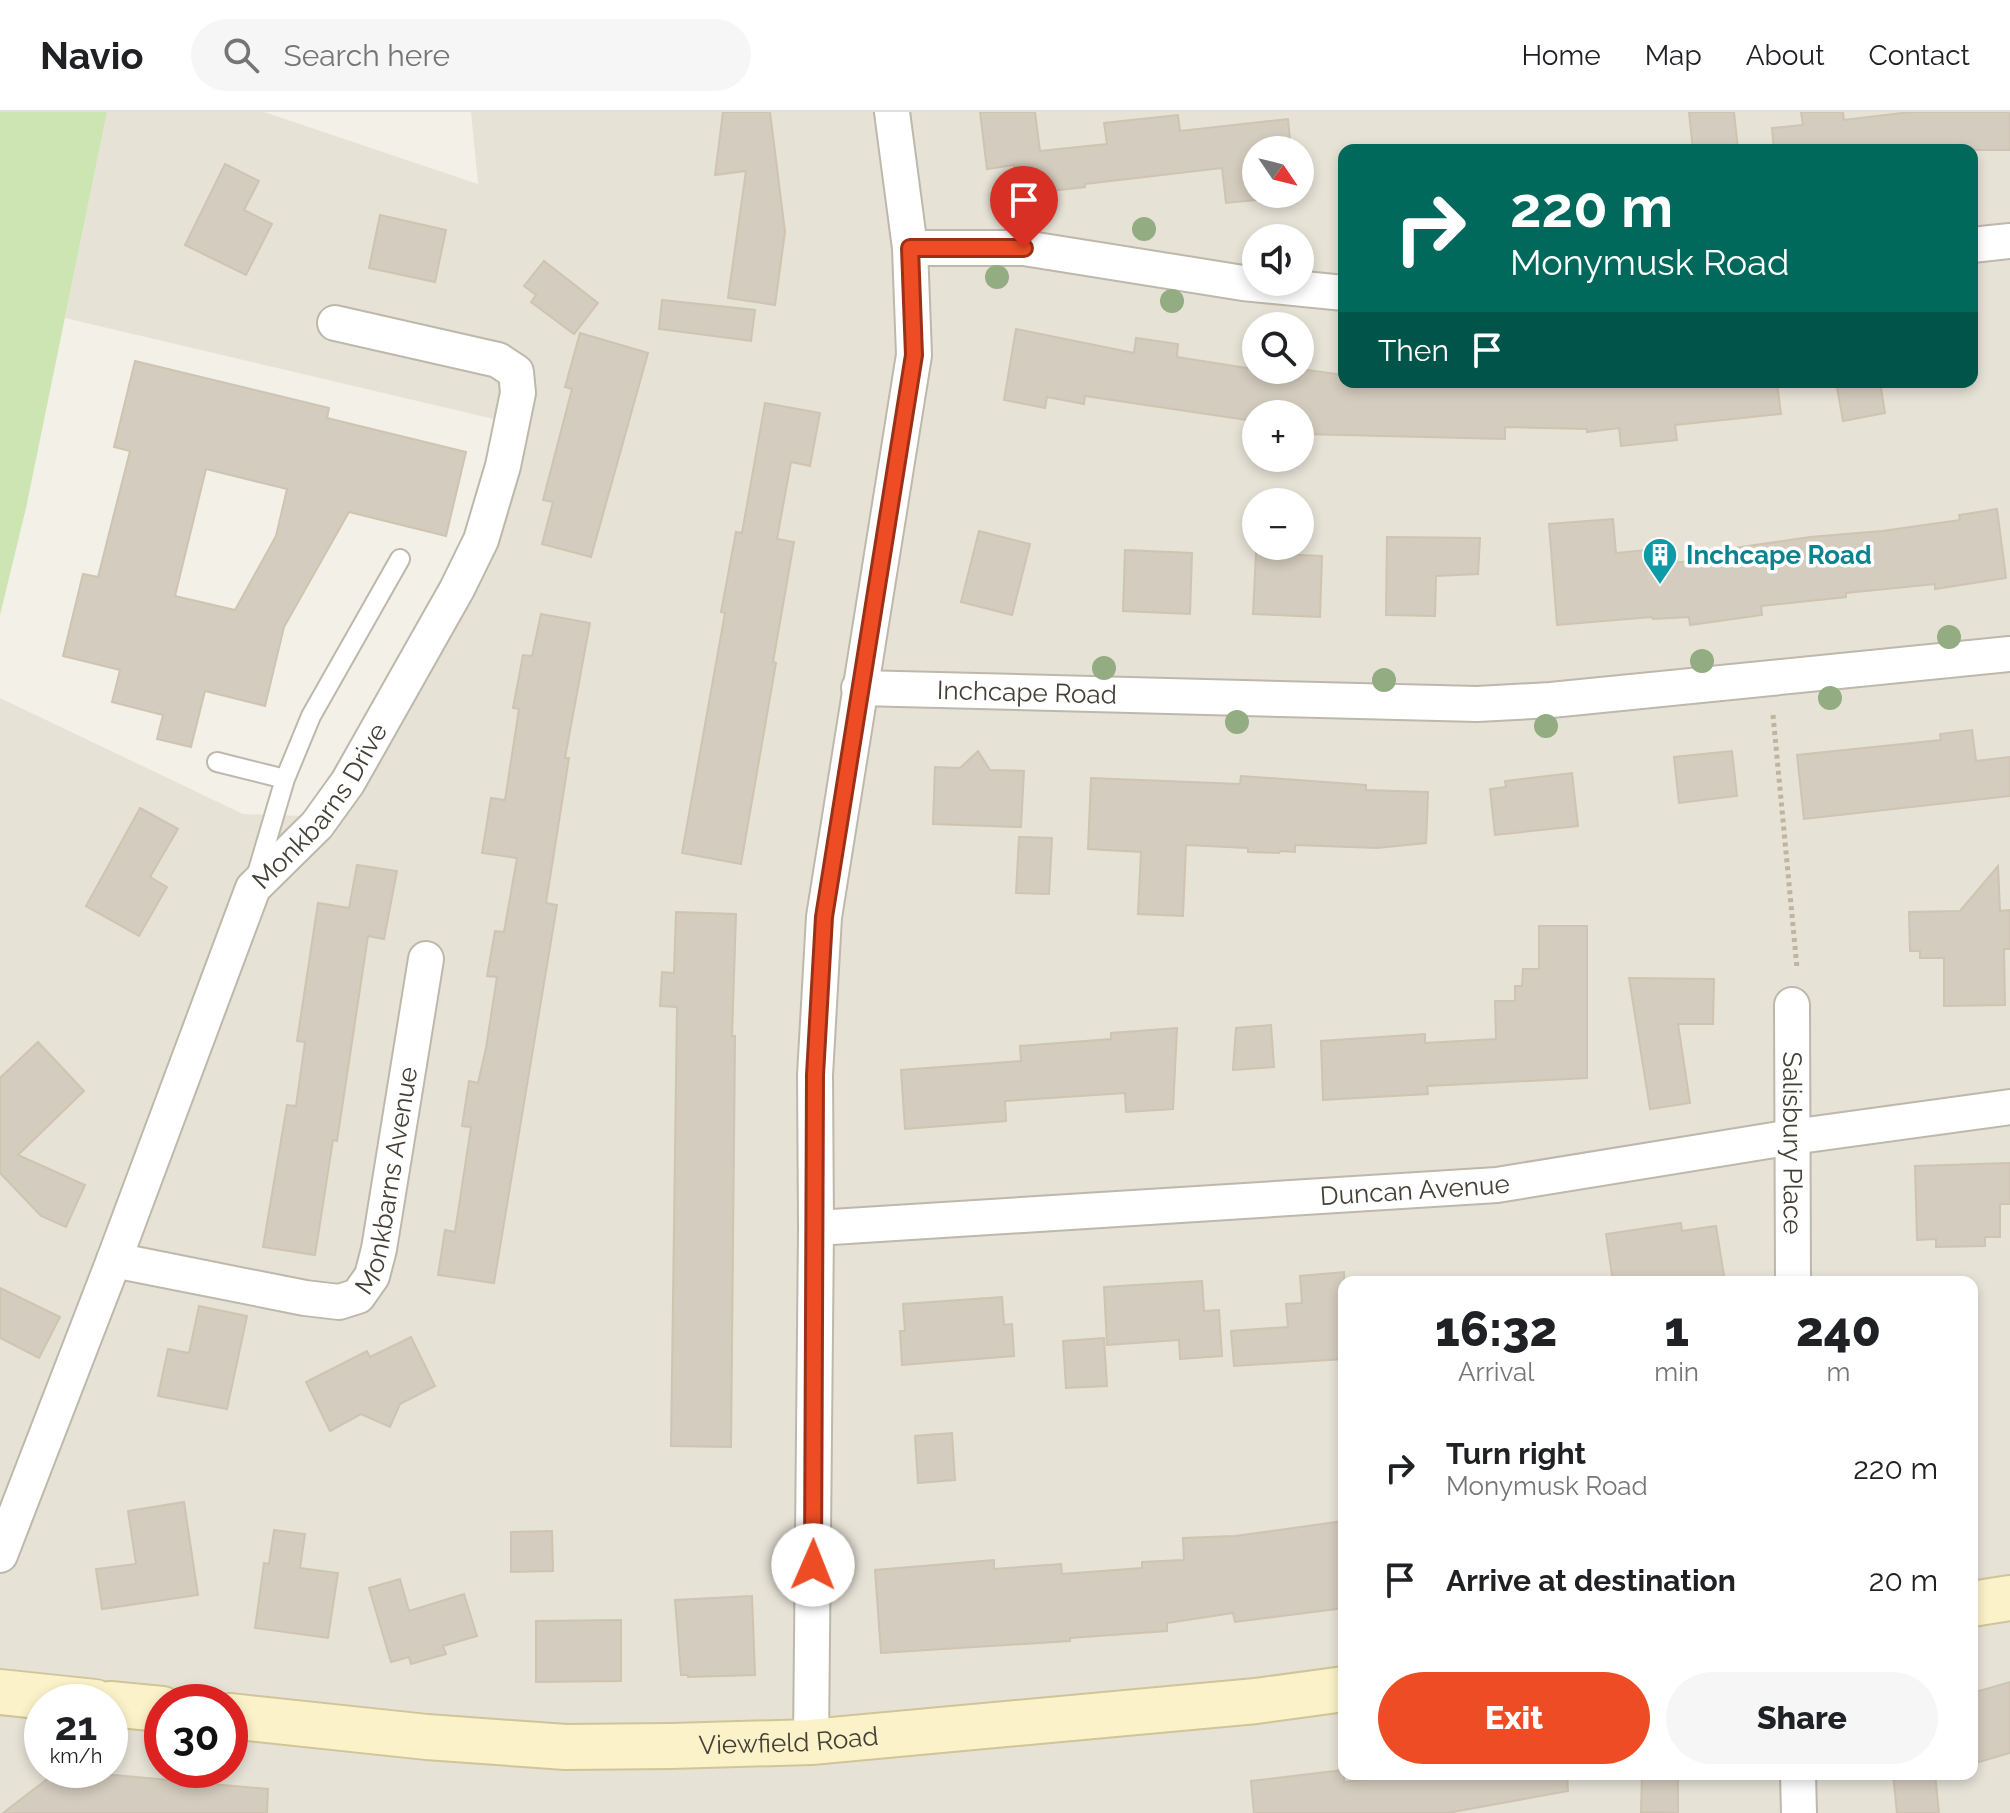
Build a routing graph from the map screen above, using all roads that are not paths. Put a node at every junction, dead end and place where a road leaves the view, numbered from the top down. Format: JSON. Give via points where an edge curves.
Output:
{"nodes":[{"id":1,"x":892,"y":112,"type":"edge"},
{"id":2,"x":2010,"y":241,"type":"edge"},
{"id":3,"x":1978,"y":244,"type":"edge"},
{"id":4,"x":910,"y":248,"type":"junction"},
{"id":5,"x":1338,"y":292,"type":"edge"},
{"id":6,"x":335,"y":323,"type":"dead end"},
{"id":7,"x":400,"y":559,"type":"dead end"},
{"id":8,"x":2010,"y":654,"type":"edge"},
{"id":9,"x":859,"y":688,"type":"junction"},
{"id":10,"x":217,"y":762,"type":"dead end"},
{"id":11,"x":285,"y":779,"type":"junction"},
{"id":12,"x":253,"y":888,"type":"junction"},
{"id":13,"x":426,"y":959,"type":"dead end"},
{"id":14,"x":1792,"y":1005,"type":"road end"},
{"id":15,"x":2010,"y":1107,"type":"edge"},
{"id":16,"x":1792,"y":1137,"type":"junction"},
{"id":17,"x":816,"y":1228,"type":"junction"},
{"id":18,"x":114,"y":1260,"type":"junction"},
{"id":19,"x":1793,"y":1276,"type":"edge"},
{"id":20,"x":0,"y":1555,"type":"edge"},
{"id":21,"x":2010,"y":1598,"type":"edge"},
{"id":22,"x":1978,"y":1603,"type":"edge"},
{"id":23,"x":1338,"y":1690,"type":"edge"},
{"id":24,"x":0,"y":1692,"type":"edge"},
{"id":25,"x":24,"y":1695,"type":"edge"},
{"id":26,"x":248,"y":1718,"type":"edge"},
{"id":27,"x":811,"y":1742,"type":"junction"},
{"id":28,"x":1798,"y":1780,"type":"edge"},
{"id":29,"x":1799,"y":1813,"type":"edge"}],
"edges":[{"from":1,"to":4,"type":"street"},
{"from":2,"to":3,"type":"street"},
{"from":4,"to":5,"type":"street","via":[[1024,248]]},
{"from":4,"to":9,"type":"street","via":[[914,355]]},
{"from":6,"to":12,"type":"street","name":"Monkbarns Drive","via":[[498,360],[516,372],[518,393],[481,540],[457,589],[348,782],[317,825]]},
{"from":7,"to":11,"type":"lane","via":[[311,716]]},
{"from":8,"to":9,"type":"street","name":"Inchcape Road","via":[[1477,704]]},
{"from":9,"to":17,"type":"street","via":[[824,917],[815,1075]]},
{"from":10,"to":11,"type":"lane"},
{"from":11,"to":12,"type":"lane"},
{"from":12,"to":18,"type":"street","name":"Monkbarns Drive"},
{"from":13,"to":18,"type":"street","name":"Monkbarns Avenue","via":[[379,1249],[372,1276],[358,1296],[339,1302],[305,1298]]},
{"from":14,"to":16,"type":"street","name":"Salisbury Place"},
{"from":15,"to":16,"type":"street","name":"Duncan Avenue"},
{"from":16,"to":17,"type":"street","name":"Duncan Avenue","via":[[1497,1185]]},
{"from":16,"to":19,"type":"street","name":"Salisbury Place"},
{"from":17,"to":27,"type":"street"},
{"from":18,"to":20,"type":"street","name":"Monkbarns Drive"},
{"from":21,"to":22,"type":"street"},
{"from":23,"to":27,"type":"street","name":"Viewfield Road"},
{"from":24,"to":25,"type":"street"},
{"from":26,"to":27,"type":"street","name":"Viewfield Road","via":[[566,1747]]},
{"from":28,"to":29,"type":"street"}]}
